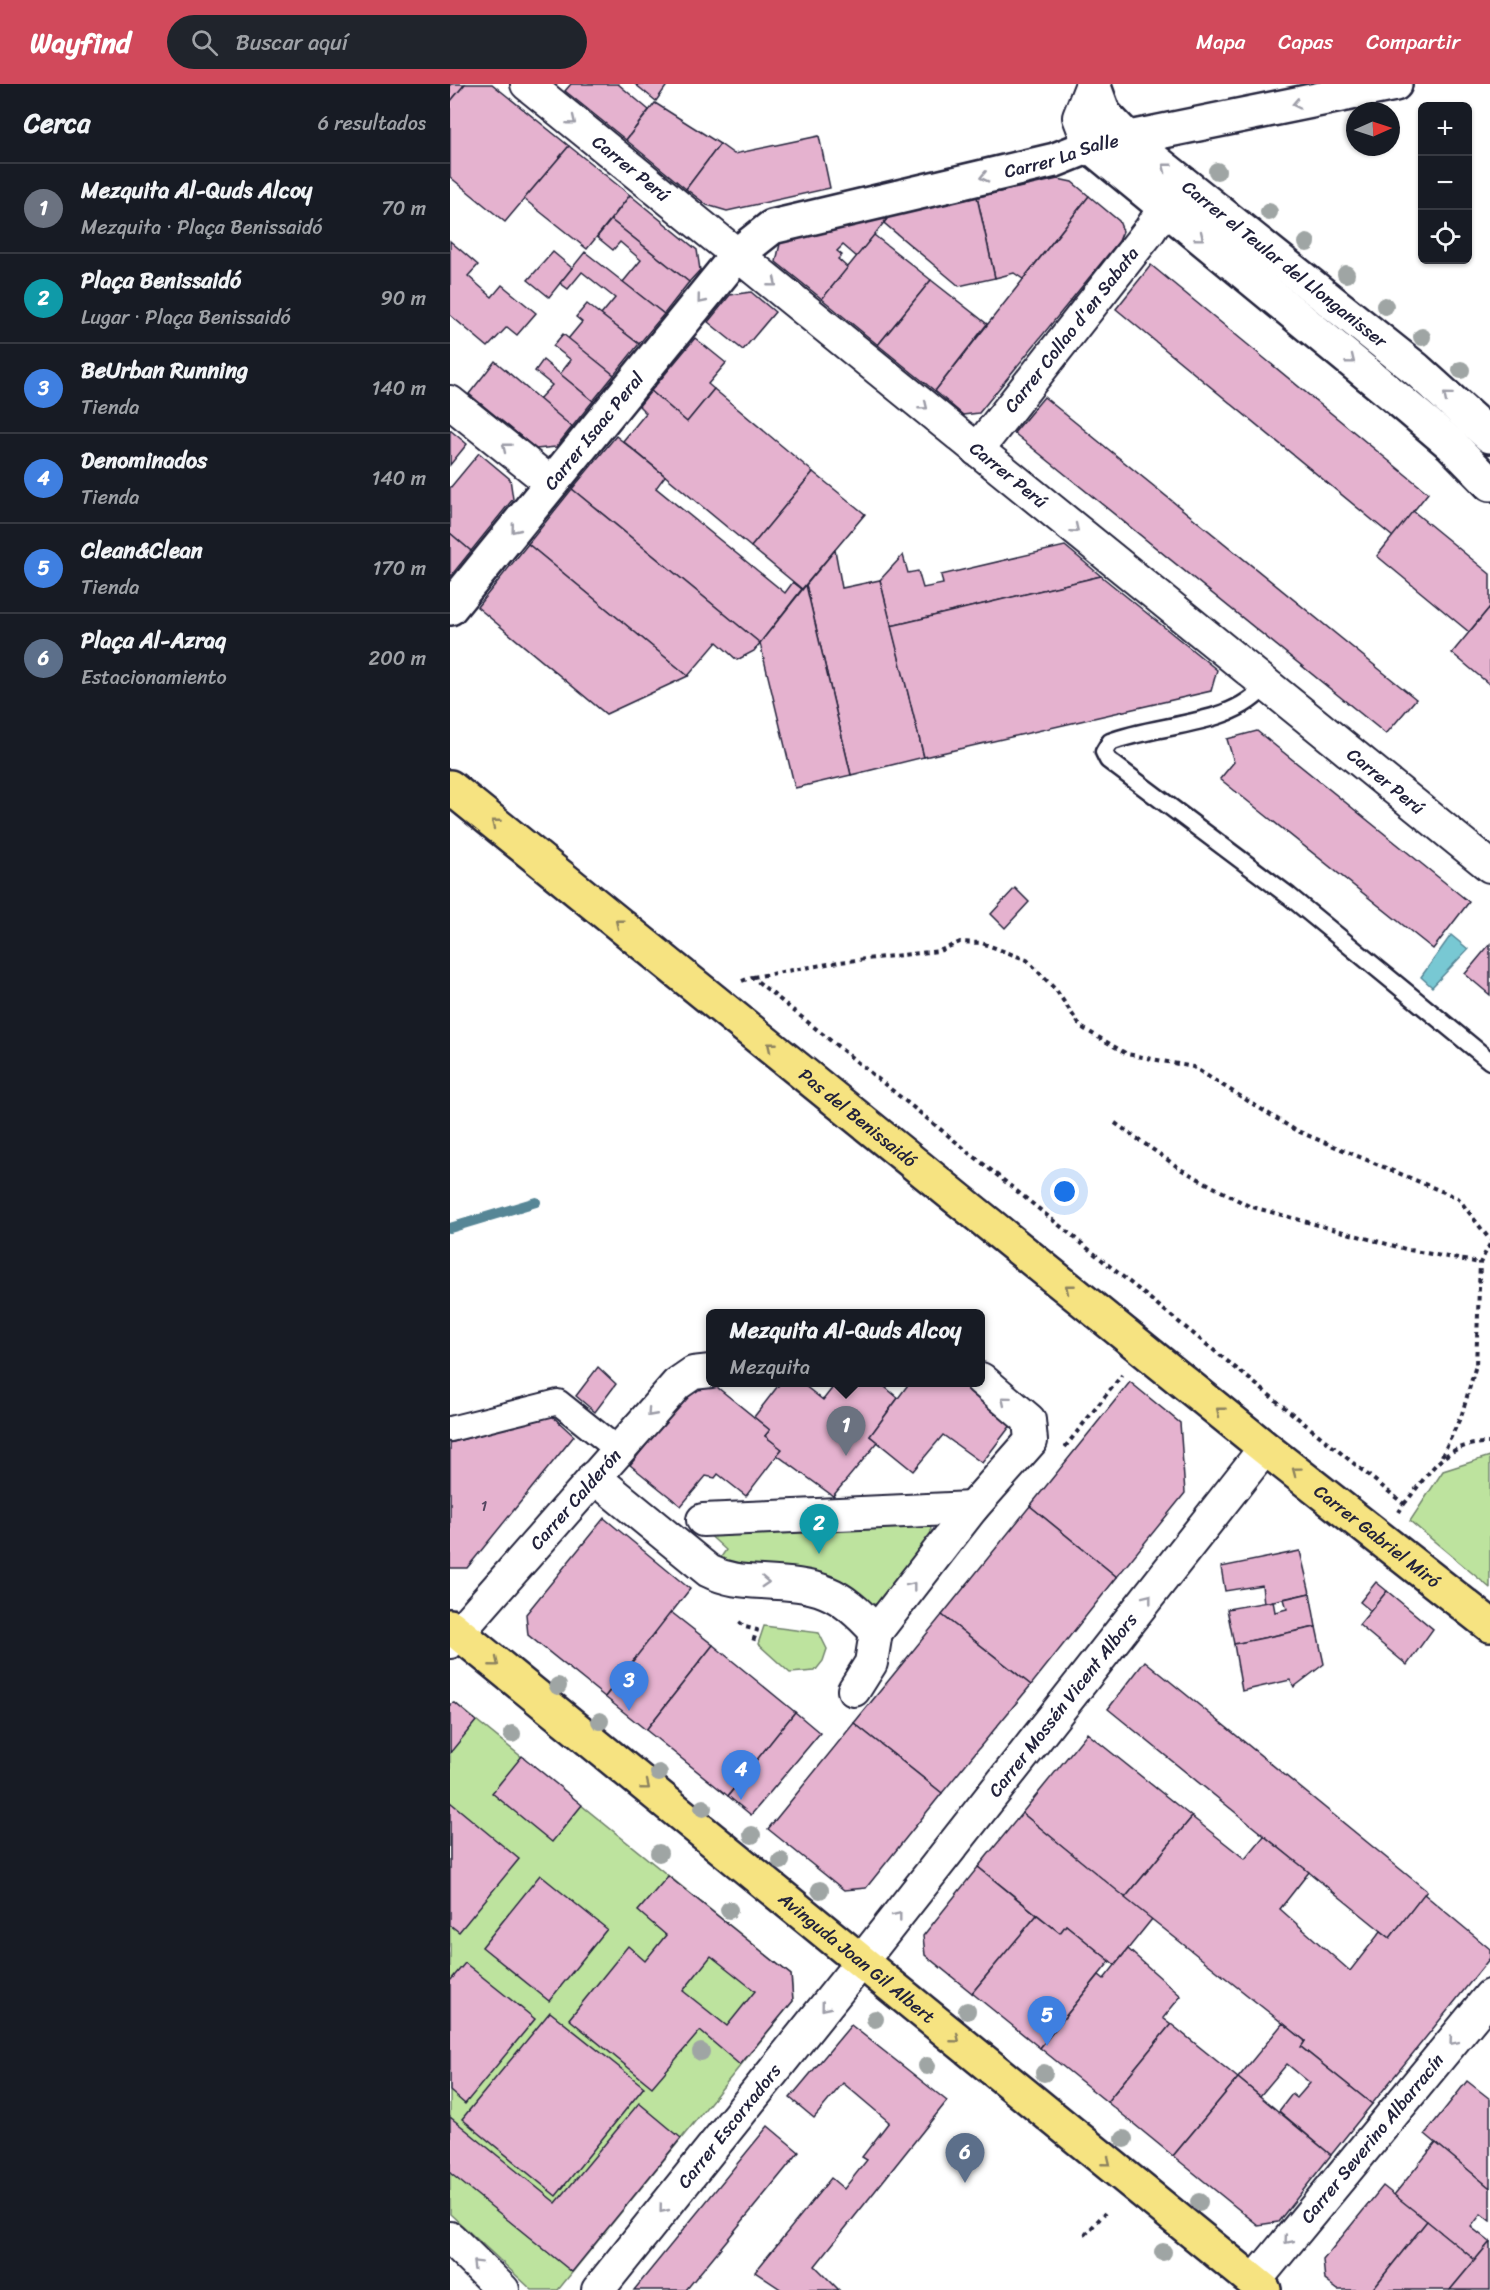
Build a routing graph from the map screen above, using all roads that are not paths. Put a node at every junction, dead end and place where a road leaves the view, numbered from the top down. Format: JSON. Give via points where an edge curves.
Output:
{"nodes":[{"id":1,"x":527,"y":84,"type":"edge"},
{"id":2,"x":1093,"y":84,"type":"edge"},
{"id":3,"x":1395,"y":84,"type":"edge"},
{"id":4,"x":1129,"y":140,"type":"junction"},
{"id":5,"x":1090,"y":146,"type":"junction"},
{"id":6,"x":1164,"y":208,"type":"junction"},
{"id":7,"x":738,"y":254,"type":"junction"},
{"id":8,"x":450,"y":402,"type":"edge"},
{"id":9,"x":1490,"y":436,"type":"edge"},
{"id":10,"x":977,"y":450,"type":"junction"},
{"id":11,"x":552,"y":483,"type":"junction"},
{"id":12,"x":1490,"y":484,"type":"edge"},
{"id":13,"x":450,"y":608,"type":"edge"},
{"id":14,"x":1266,"y":684,"type":"junction"},
{"id":15,"x":450,"y":787,"type":"edge"},
{"id":16,"x":1490,"y":866,"type":"edge"},
{"id":17,"x":1490,"y":1061,"type":"edge"},
{"id":18,"x":706,"y":1372,"type":"edge"},
{"id":19,"x":985,"y":1383,"type":"edge"},
{"id":20,"x":450,"y":1429,"type":"edge"},
{"id":21,"x":1265,"y":1448,"type":"junction"},
{"id":22,"x":618,"y":1450,"type":"junction"},
{"id":23,"x":594,"y":1477,"type":"junction"},
{"id":24,"x":972,"y":1508,"type":"junction"},
{"id":25,"x":703,"y":1520,"type":"dead end"},
{"id":26,"x":1490,"y":1625,"type":"edge"},
{"id":27,"x":876,"y":1632,"type":"junction"},
{"id":28,"x":453,"y":1633,"type":"edge"},
{"id":29,"x":854,"y":1690,"type":"dead end"},
{"id":30,"x":861,"y":1962,"type":"junction"},
{"id":31,"x":1490,"y":1996,"type":"edge"},
{"id":32,"x":450,"y":2238,"type":"edge"},
{"id":33,"x":1259,"y":2286,"type":"edge"},
{"id":34,"x":503,"y":2290,"type":"edge"},
{"id":35,"x":598,"y":2290,"type":"edge"}],
"edges":[{"from":1,"to":7,"type":"street","name":"Carrer Perú","one_way":true},
{"from":2,"to":4,"type":"street","name":"Carrer el Teular del Llonganisser","via":[[1104,114]]},
{"from":2,"to":5,"type":"street","via":[[1079,117]]},
{"from":3,"to":4,"type":"street","name":"Carrer La Salle","one_way":true},
{"from":4,"to":5,"type":"street","name":"Carrer La Salle"},
{"from":9,"to":4,"type":"street","name":"Carrer el Teular del Llonganisser","one_way":true,"via":[[1416,369]]},
{"from":5,"to":6,"type":"street","name":"Carrer el Teular del Llonganisser"},
{"from":5,"to":7,"type":"street","name":"Carrer La Salle","one_way":true,"via":[[1055,160],[772,227]]},
{"from":6,"to":10,"type":"street","name":"Carrer Collao d'en Sabata"},
{"from":6,"to":12,"type":"street","name":"Carrer el Teular del Llonganisser","one_way":true,"via":[[1404,404]]},
{"from":7,"to":10,"type":"street","name":"Carrer Perú","one_way":true},
{"from":7,"to":11,"type":"street","name":"Carrer Isaac Peral","one_way":true},
{"from":11,"to":8,"type":"street","one_way":true},
{"from":10,"to":14,"type":"street","name":"Carrer Perú","one_way":true},
{"from":11,"to":13,"type":"street","name":"Carrer Isaac Peral","one_way":true},
{"from":14,"to":16,"type":"street","name":"Carrer Perú"},
{"from":14,"to":17,"type":"lane","via":[[1257,696],[1237,708],[1110,742],[1104,752],[1108,760],[1288,896]]},
{"from":21,"to":15,"type":"main road","name":"Pas del Benissaidó","one_way":true},
{"from":18,"to":22,"type":"street","name":"Carrer Calderón","one_way":true,"via":[[693,1373],[677,1384]]},
{"from":24,"to":19,"type":"street","one_way":true,"via":[[1030,1430]]},
{"from":20,"to":22,"type":"street","via":[[558,1402]]},
{"from":26,"to":21,"type":"main road","name":"Carrer Gabriel Miró","one_way":true},
{"from":30,"to":21,"type":"street","name":"Carrer Mossén Vicent Albors","one_way":true},
{"from":22,"to":23,"type":"street","name":"Carrer Calderón"},
{"from":23,"to":27,"type":"street","one_way":true,"via":[[709,1571],[727,1580],[814,1586],[849,1605]]},
{"from":23,"to":28,"type":"street","name":"Carrer Calderón"},
{"from":24,"to":25,"type":"street"},
{"from":27,"to":24,"type":"street","one_way":true},
{"from":27,"to":29,"type":"street","via":[[871,1663]]},
{"from":28,"to":30,"type":"main road","name":"Avinguda Joan Gil Albert","one_way":true},
{"from":30,"to":33,"type":"main road","name":"Avinguda Joan Gil Albert","one_way":true},
{"from":30,"to":35,"type":"street","name":"Carrer Escorxadors","one_way":true},
{"from":31,"to":33,"type":"street","name":"Carrer Severino Albarracín","one_way":true},
{"from":34,"to":32,"type":"street","one_way":true}]}
